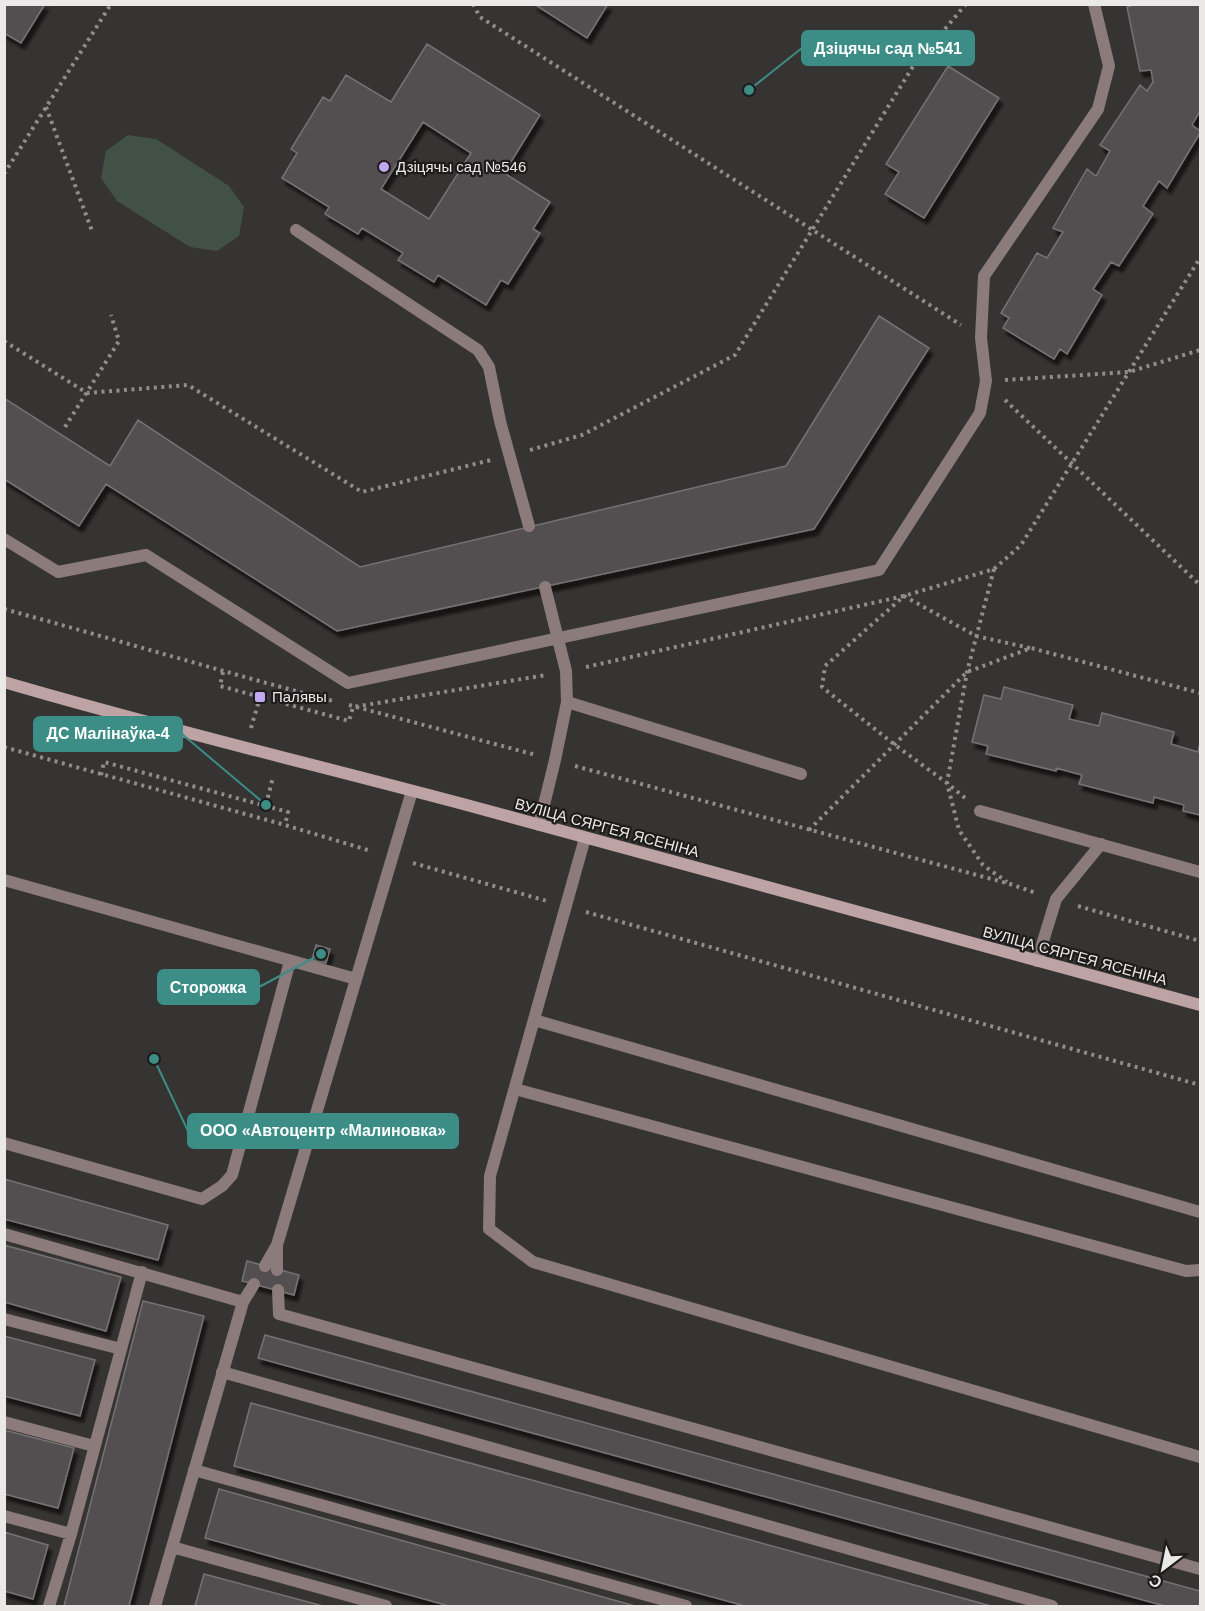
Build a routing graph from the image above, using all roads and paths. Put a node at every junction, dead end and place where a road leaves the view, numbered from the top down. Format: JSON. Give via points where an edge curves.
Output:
{"nodes":[{"id":1,"x":111,"y":4,"type":"edge"},
{"id":2,"x":473,"y":4,"type":"edge"},
{"id":3,"x":966,"y":4,"type":"edge"},
{"id":4,"x":1094,"y":4,"type":"edge"},
{"id":5,"x":46,"y":107,"type":"junction"},
{"id":6,"x":4,"y":174,"type":"edge"},
{"id":7,"x":296,"y":230,"type":"dead end"},
{"id":8,"x":813,"y":230,"type":"junction"},
{"id":9,"x":92,"y":231,"type":"dead end"},
{"id":10,"x":1200,"y":258,"type":"edge"},
{"id":11,"x":111,"y":315,"type":"dead end"},
{"id":12,"x":981,"y":338,"type":"junction"},
{"id":13,"x":4,"y":341,"type":"edge"},
{"id":14,"x":1200,"y":350,"type":"edge"},
{"id":15,"x":1129,"y":372,"type":"junction"},
{"id":16,"x":986,"y":381,"type":"junction"},
{"id":17,"x":87,"y":393,"type":"junction"},
{"id":18,"x":65,"y":427,"type":"dead end"},
{"id":19,"x":510,"y":456,"type":"junction"},
{"id":20,"x":1071,"y":464,"type":"junction"},
{"id":21,"x":529,"y":526,"type":"dead end"},
{"id":22,"x":4,"y":539,"type":"edge"},
{"id":23,"x":994,"y":569,"type":"junction"},
{"id":24,"x":1200,"y":585,"type":"edge"},
{"id":25,"x":544,"y":587,"type":"dead end"},
{"id":26,"x":904,"y":596,"type":"junction"},
{"id":27,"x":4,"y":609,"type":"edge"},
{"id":28,"x":976,"y":636,"type":"junction"},
{"id":29,"x":557,"y":638,"type":"junction"},
{"id":30,"x":1031,"y":648,"type":"junction"},
{"id":31,"x":566,"y":671,"type":"junction"},
{"id":32,"x":224,"y":672,"type":"junction"},
{"id":33,"x":967,"y":672,"type":"junction"},
{"id":34,"x":4,"y":682,"type":"edge"},
{"id":35,"x":1200,"y":693,"type":"edge"},
{"id":36,"x":261,"y":697,"type":"junction"},
{"id":37,"x":567,"y":702,"type":"junction"},
{"id":38,"x":353,"y":706,"type":"junction"},
{"id":39,"x":895,"y":745,"type":"junction"},
{"id":40,"x":4,"y":747,"type":"edge"},
{"id":41,"x":245,"y":748,"type":"junction"},
{"id":42,"x":278,"y":757,"type":"junction"},
{"id":43,"x":555,"y":760,"type":"junction"},
{"id":44,"x":801,"y":774,"type":"dead end"},
{"id":45,"x":101,"y":775,"type":"junction"},
{"id":46,"x":947,"y":783,"type":"junction"},
{"id":47,"x":412,"y":791,"type":"junction"},
{"id":48,"x":266,"y":806,"type":"junction"},
{"id":49,"x":980,"y":811,"type":"joint"},
{"id":50,"x":285,"y":825,"type":"junction"},
{"id":51,"x":539,"y":825,"type":"junction"},
{"id":52,"x":809,"y":830,"type":"junction"},
{"id":53,"x":585,"y":838,"type":"junction"},
{"id":54,"x":1101,"y":844,"type":"junction"},
{"id":55,"x":392,"y":857,"type":"junction"},
{"id":56,"x":1200,"y":872,"type":"edge"},
{"id":57,"x":4,"y":880,"type":"edge"},
{"id":58,"x":1010,"y":884,"type":"junction"},
{"id":59,"x":1056,"y":899,"type":"junction"},
{"id":60,"x":566,"y":906,"type":"junction"},
{"id":61,"x":1200,"y":941,"type":"edge"},
{"id":62,"x":290,"y":961,"type":"junction"},
{"id":63,"x":1037,"y":961,"type":"junction"},
{"id":64,"x":356,"y":980,"type":"junction"},
{"id":65,"x":1200,"y":1005,"type":"edge"},
{"id":66,"x":534,"y":1020,"type":"junction"},
{"id":67,"x":1200,"y":1085,"type":"edge"},
{"id":68,"x":515,"y":1089,"type":"junction"},
{"id":69,"x":4,"y":1143,"type":"edge"},
{"id":70,"x":1200,"y":1212,"type":"edge"},
{"id":71,"x":4,"y":1234,"type":"edge"},
{"id":72,"x":277,"y":1245,"type":"junction"},
{"id":73,"x":265,"y":1266,"type":"dead end"},
{"id":74,"x":1200,"y":1269,"type":"edge"},
{"id":75,"x":278,"y":1270,"type":"dead end"},
{"id":76,"x":142,"y":1272,"type":"junction"},
{"id":77,"x":254,"y":1284,"type":"dead end"},
{"id":78,"x":278,"y":1290,"type":"dead end"},
{"id":79,"x":243,"y":1302,"type":"junction"},
{"id":80,"x":4,"y":1319,"type":"edge"},
{"id":81,"x":121,"y":1349,"type":"junction"},
{"id":82,"x":222,"y":1372,"type":"junction"},
{"id":83,"x":4,"y":1422,"type":"edge"},
{"id":84,"x":94,"y":1446,"type":"junction"},
{"id":85,"x":1200,"y":1457,"type":"edge"},
{"id":86,"x":194,"y":1470,"type":"junction"},
{"id":87,"x":4,"y":1516,"type":"edge"},
{"id":88,"x":71,"y":1534,"type":"junction"},
{"id":89,"x":172,"y":1547,"type":"junction"},
{"id":90,"x":1200,"y":1569,"type":"edge"},
{"id":91,"x":49,"y":1606,"type":"edge"},
{"id":92,"x":155,"y":1606,"type":"edge"},
{"id":93,"x":386,"y":1606,"type":"edge"},
{"id":94,"x":686,"y":1606,"type":"edge"},
{"id":95,"x":1052,"y":1606,"type":"edge"}],
"edges":[{"from":1,"to":5,"type":"path"},
{"from":2,"to":8,"type":"path","via":[[480,17]]},
{"from":3,"to":8,"type":"path","via":[[912,68]]},
{"from":4,"to":12,"type":"lane","via":[[1109,66],[1098,109],[984,276]]},
{"from":5,"to":6,"type":"path"},
{"from":5,"to":9,"type":"path"},
{"from":7,"to":19,"type":"lane","via":[[478,350],[489,367]]},
{"from":8,"to":12,"type":"path"},
{"from":8,"to":19,"type":"path","via":[[735,355],[582,435]]},
{"from":10,"to":15,"type":"path"},
{"from":11,"to":17,"type":"path","via":[[119,341]]},
{"from":12,"to":16,"type":"lane"},
{"from":13,"to":17,"type":"path"},
{"from":14,"to":15,"type":"path"},
{"from":15,"to":16,"type":"path"},
{"from":15,"to":20,"type":"path"},
{"from":16,"to":20,"type":"path"},
{"from":16,"to":29,"type":"lane","via":[[980,414],[879,570]]},
{"from":17,"to":18,"type":"path"},
{"from":17,"to":19,"type":"path","via":[[188,385],[362,492]]},
{"from":19,"to":21,"type":"lane"},
{"from":20,"to":23,"type":"path","via":[[1021,545]]},
{"from":20,"to":24,"type":"path"},
{"from":22,"to":29,"type":"lane","via":[[58,572],[146,555],[348,683]]},
{"from":23,"to":26,"type":"path"},
{"from":23,"to":28,"type":"path"},
{"from":25,"to":29,"type":"lane"},
{"from":26,"to":28,"type":"path"},
{"from":26,"to":31,"type":"path"},
{"from":26,"to":39,"type":"path","via":[[825,666],[822,687]]},
{"from":27,"to":32,"type":"path"},
{"from":28,"to":30,"type":"path"},
{"from":28,"to":33,"type":"path"},
{"from":29,"to":31,"type":"lane"},
{"from":30,"to":33,"type":"path"},
{"from":30,"to":35,"type":"path"},
{"from":31,"to":37,"type":"lane"},
{"from":31,"to":38,"type":"path"},
{"from":32,"to":36,"type":"path","via":[[220,686]]},
{"from":32,"to":38,"type":"path"},
{"from":33,"to":39,"type":"path"},
{"from":33,"to":46,"type":"path"},
{"from":34,"to":41,"type":"main road","name":"ВУЛІЦА СЯРГЕЯ ЯСЕНІНА"},
{"from":36,"to":38,"type":"path","via":[[349,722]]},
{"from":36,"to":41,"type":"path"},
{"from":37,"to":43,"type":"lane"},
{"from":37,"to":44,"type":"lane"},
{"from":38,"to":43,"type":"path"},
{"from":39,"to":46,"type":"path"},
{"from":39,"to":52,"type":"path"},
{"from":40,"to":45,"type":"path"},
{"from":41,"to":42,"type":"main road","name":"ВУЛІЦА СЯРГЕЯ ЯСЕНІНА"},
{"from":42,"to":47,"type":"main road","name":"ВУЛІЦА СЯРГЕЯ ЯСЕНІНА"},
{"from":42,"to":48,"type":"path"},
{"from":43,"to":51,"type":"lane"},
{"from":43,"to":52,"type":"path"},
{"from":45,"to":48,"type":"path","via":[[105,762]]},
{"from":45,"to":50,"type":"path"},
{"from":46,"to":49,"type":"path"},
{"from":46,"to":58,"type":"path","via":[[959,830],[983,865]]},
{"from":47,"to":51,"type":"main road","name":"ВУЛІЦА СЯРГЕЯ ЯСЕНІНА"},
{"from":47,"to":55,"type":"lane"},
{"from":48,"to":50,"type":"path","via":[[288,812]]},
{"from":49,"to":54,"type":"lane"},
{"from":50,"to":55,"type":"path"},
{"from":51,"to":53,"type":"main road","name":"ВУЛІЦА СЯРГЕЯ ЯСЕНІНА"},
{"from":52,"to":58,"type":"path"},
{"from":53,"to":60,"type":"lane"},
{"from":53,"to":63,"type":"main road","name":"ВУЛІЦА СЯРГЕЯ ЯСЕНІНА"},
{"from":54,"to":56,"type":"lane"},
{"from":54,"to":59,"type":"lane"},
{"from":55,"to":60,"type":"path"},
{"from":55,"to":64,"type":"lane"},
{"from":57,"to":62,"type":"lane"},
{"from":58,"to":59,"type":"path"},
{"from":59,"to":61,"type":"path"},
{"from":59,"to":63,"type":"lane"},
{"from":60,"to":66,"type":"lane"},
{"from":60,"to":67,"type":"path"},
{"from":62,"to":64,"type":"lane"},
{"from":62,"to":69,"type":"lane","via":[[232,1175],[222,1186],[201,1199]]},
{"from":63,"to":65,"type":"main road","name":"ВУЛІЦА СЯРГЕЯ ЯСЕНІНА"},
{"from":64,"to":72,"type":"lane"},
{"from":66,"to":68,"type":"lane"},
{"from":66,"to":70,"type":"lane"},
{"from":68,"to":74,"type":"lane","via":[[1186,1271]]},
{"from":68,"to":85,"type":"lane","via":[[490,1176],[489,1229],[533,1262]]},
{"from":71,"to":76,"type":"lane"},
{"from":72,"to":73,"type":"lane"},
{"from":72,"to":75,"type":"lane"},
{"from":76,"to":79,"type":"lane"},
{"from":76,"to":81,"type":"lane"},
{"from":77,"to":79,"type":"lane"},
{"from":78,"to":90,"type":"lane","via":[[279,1314]]},
{"from":79,"to":82,"type":"lane"},
{"from":80,"to":81,"type":"lane"},
{"from":81,"to":84,"type":"lane"},
{"from":82,"to":86,"type":"lane"},
{"from":82,"to":95,"type":"lane"},
{"from":83,"to":84,"type":"lane"},
{"from":84,"to":88,"type":"lane"},
{"from":86,"to":89,"type":"lane"},
{"from":86,"to":94,"type":"lane"},
{"from":87,"to":88,"type":"lane"},
{"from":88,"to":91,"type":"lane"},
{"from":89,"to":92,"type":"lane"},
{"from":89,"to":93,"type":"lane"}]}
